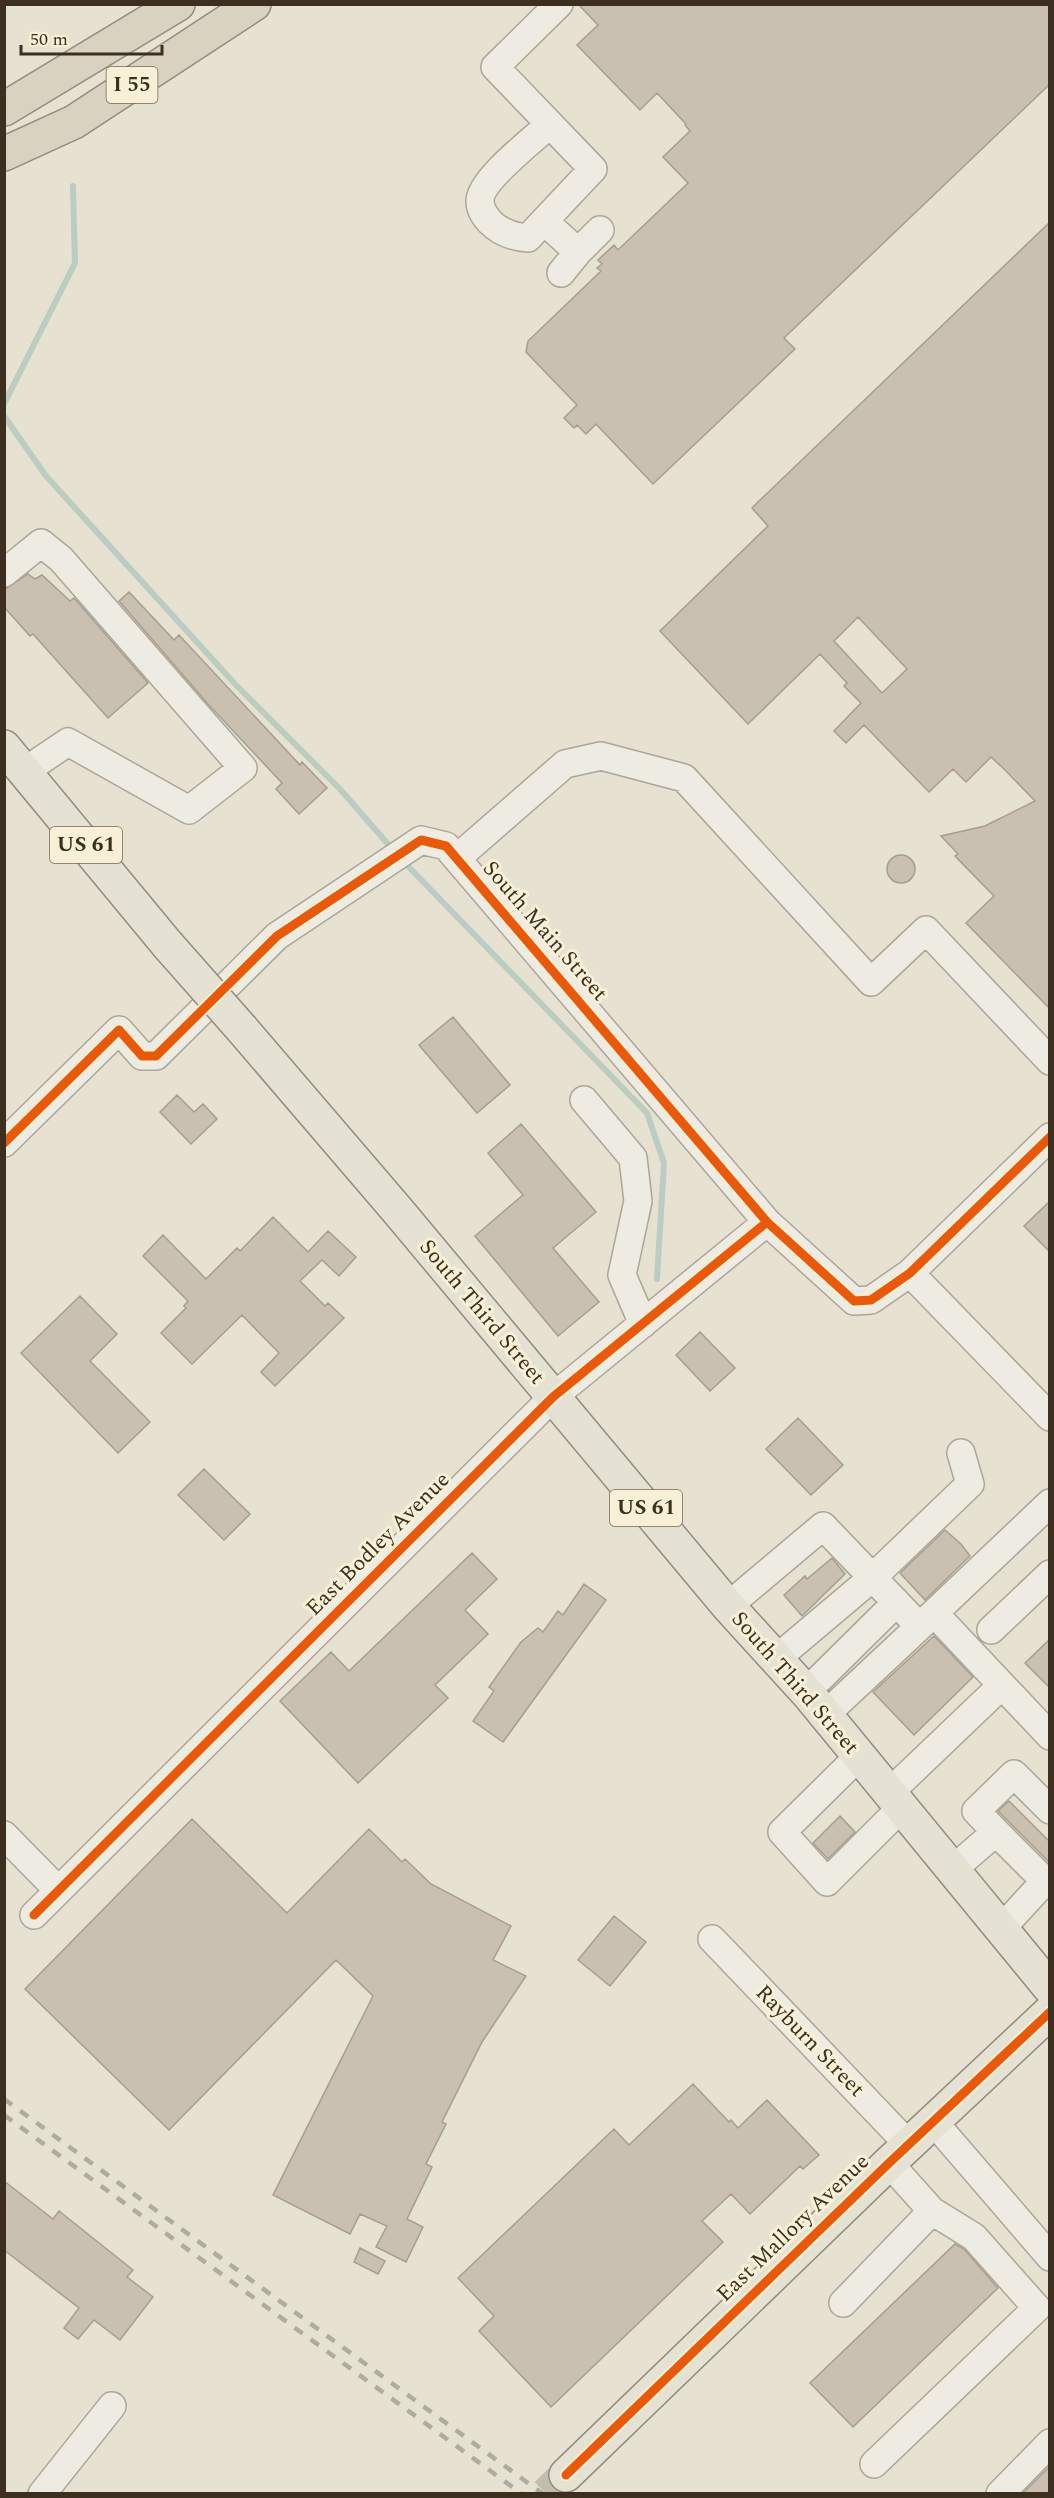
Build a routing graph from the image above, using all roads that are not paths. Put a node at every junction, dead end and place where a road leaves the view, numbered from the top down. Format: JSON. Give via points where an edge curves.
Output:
{"nodes":[{"id":1,"x":178,"y":4,"type":"edge"},
{"id":2,"x":254,"y":4,"type":"edge"},
{"id":3,"x":559,"y":4,"type":"edge"},
{"id":4,"x":4,"y":109,"type":"edge"},
{"id":5,"x":549,"y":125,"type":"junction"},
{"id":6,"x":4,"y":154,"type":"edge"},
{"id":7,"x":544,"y":221,"type":"junction"},
{"id":8,"x":600,"y":230,"type":"dead end"},
{"id":9,"x":4,"y":573,"type":"edge"},
{"id":10,"x":15,"y":759,"type":"edge"},
{"id":11,"x":457,"y":858,"type":"junction"},
{"id":12,"x":1050,"y":1061,"type":"edge"},
{"id":13,"x":584,"y":1100,"type":"dead end"},
{"id":14,"x":1050,"y":1137,"type":"edge"},
{"id":15,"x":4,"y":1143,"type":"edge"},
{"id":16,"x":767,"y":1222,"type":"junction"},
{"id":17,"x":910,"y":1273,"type":"junction"},
{"id":18,"x":644,"y":1324,"type":"junction"},
{"id":19,"x":553,"y":1397,"type":"junction"},
{"id":20,"x":1050,"y":1418,"type":"edge"},
{"id":21,"x":960,"y":1453,"type":"dead end"},
{"id":22,"x":1050,"y":1503,"type":"edge"},
{"id":23,"x":1050,"y":1574,"type":"edge"},
{"id":24,"x":872,"y":1578,"type":"junction"},
{"id":25,"x":896,"y":1603,"type":"junction"},
{"id":26,"x":728,"y":1606,"type":"junction"},
{"id":27,"x":926,"y":1619,"type":"junction"},
{"id":28,"x":991,"y":1630,"type":"dead end"},
{"id":29,"x":776,"y":1659,"type":"junction"},
{"id":30,"x":1001,"y":1686,"type":"junction"},
{"id":31,"x":815,"y":1703,"type":"junction"},
{"id":32,"x":1050,"y":1736,"type":"edge"},
{"id":33,"x":859,"y":1756,"type":"junction"},
{"id":34,"x":895,"y":1800,"type":"junction"},
{"id":35,"x":1050,"y":1810,"type":"edge"},
{"id":36,"x":996,"y":1832,"type":"junction"},
{"id":37,"x":4,"y":1835,"type":"edge"},
{"id":38,"x":952,"y":1870,"type":"junction"},
{"id":39,"x":1047,"y":1883,"type":"edge"},
{"id":40,"x":58,"y":1890,"type":"junction"},
{"id":41,"x":34,"y":1915,"type":"dead end"},
{"id":42,"x":1001,"y":1929,"type":"junction"},
{"id":43,"x":712,"y":1939,"type":"dead end"},
{"id":44,"x":1050,"y":1988,"type":"edge"},
{"id":45,"x":1050,"y":2012,"type":"edge"},
{"id":46,"x":933,"y":2121,"type":"junction"},
{"id":47,"x":899,"y":2153,"type":"junction"},
{"id":48,"x":932,"y":2211,"type":"junction"},
{"id":49,"x":1050,"y":2257,"type":"edge"},
{"id":50,"x":843,"y":2302,"type":"dead end"},
{"id":51,"x":112,"y":2406,"type":"dead end"},
{"id":52,"x":1050,"y":2443,"type":"edge"},
{"id":53,"x":874,"y":2463,"type":"dead end"},
{"id":54,"x":566,"y":2475,"type":"tunnel mouth"},
{"id":55,"x":42,"y":2493,"type":"edge"},
{"id":56,"x":1000,"y":2493,"type":"edge"}],
"edges":[{"from":1,"to":4,"type":"highway","number":"I 55"},
{"from":2,"to":6,"type":"highway","number":"I 55","via":[[74,122]]},
{"from":3,"to":5,"type":"street","via":[[495,67]]},
{"from":5,"to":7,"type":"street","via":[[592,169]]},
{"from":5,"to":7,"type":"street","via":[[488,182],[480,201],[484,215],[498,229],[514,237],[528,237]]},
{"from":7,"to":8,"type":"street","via":[[570,262]]},
{"from":9,"to":10,"type":"street","via":[[41,543],[61,559],[243,768],[189,810],[68,742]]},
{"from":10,"to":19,"type":"main road","name":"South Third Street","number":"US 61","bridge":true,"via":[[167,944]]},
{"from":11,"to":12,"type":"street","via":[[565,764],[601,756],[684,778],[871,982],[926,930]]},
{"from":11,"to":15,"type":"street","name":"South Main Street","via":[[446,846],[422,840],[277,936],[156,1056],[142,1056],[119,1030]]},
{"from":11,"to":16,"type":"street","name":"South Main Street"},
{"from":13,"to":18,"type":"street","via":[[633,1158],[638,1201],[622,1275]]},
{"from":14,"to":17,"type":"street"},
{"from":16,"to":17,"type":"street","name":"South Main Street","via":[[854,1301],[871,1300]]},
{"from":16,"to":18,"type":"street","name":"East Bodley Avenue"},
{"from":17,"to":20,"type":"street"},
{"from":18,"to":19,"type":"street","name":"East Bodley Avenue"},
{"from":19,"to":26,"type":"main road","name":"South Third Street","number":"US 61"},
{"from":19,"to":40,"type":"street","name":"East Bodley Avenue"},
{"from":21,"to":24,"type":"street","via":[[970,1484]]},
{"from":22,"to":27,"type":"street"},
{"from":23,"to":28,"type":"street"},
{"from":24,"to":25,"type":"street"},
{"from":24,"to":26,"type":"street","via":[[823,1526]]},
{"from":24,"to":29,"type":"street"},
{"from":25,"to":27,"type":"street"},
{"from":25,"to":31,"type":"street"},
{"from":26,"to":29,"type":"main road","name":"South Third Street","number":"US 61"},
{"from":27,"to":30,"type":"street"},
{"from":27,"to":31,"type":"street"},
{"from":29,"to":31,"type":"main road","name":"South Third Street","number":"US 61"},
{"from":30,"to":32,"type":"street"},
{"from":30,"to":34,"type":"street"},
{"from":31,"to":33,"type":"main road","name":"South Third Street","number":"US 61"},
{"from":33,"to":34,"type":"main road","name":"South Third Street","number":"US 61"},
{"from":33,"to":34,"type":"street","via":[[782,1832],[827,1882]]},
{"from":34,"to":38,"type":"main road","name":"South Third Street","number":"US 61"},
{"from":35,"to":36,"type":"street","via":[[1014,1774],[976,1811]]},
{"from":36,"to":38,"type":"street"},
{"from":36,"to":39,"type":"street"},
{"from":37,"to":40,"type":"street"},
{"from":38,"to":42,"type":"main road","name":"South Third Street","number":"US 61"},
{"from":39,"to":42,"type":"street"},
{"from":40,"to":41,"type":"street","name":"East Bodley Avenue"},
{"from":42,"to":44,"type":"main road","name":"South Third Street","number":"US 61"},
{"from":43,"to":47,"type":"street","name":"Rayburn Street"},
{"from":45,"to":46,"type":"main road","name":"East Mallory Avenue"},
{"from":46,"to":47,"type":"main road","name":"East Mallory Avenue"},
{"from":46,"to":49,"type":"street"},
{"from":47,"to":48,"type":"street","name":"Rayburn Street"},
{"from":47,"to":54,"type":"main road","name":"East Mallory Avenue"},
{"from":48,"to":50,"type":"street"},
{"from":48,"to":53,"type":"street","name":"Rayburn Street","via":[[974,2237],[1037,2308]]},
{"from":51,"to":55,"type":"street"},
{"from":52,"to":56,"type":"street"}]}
